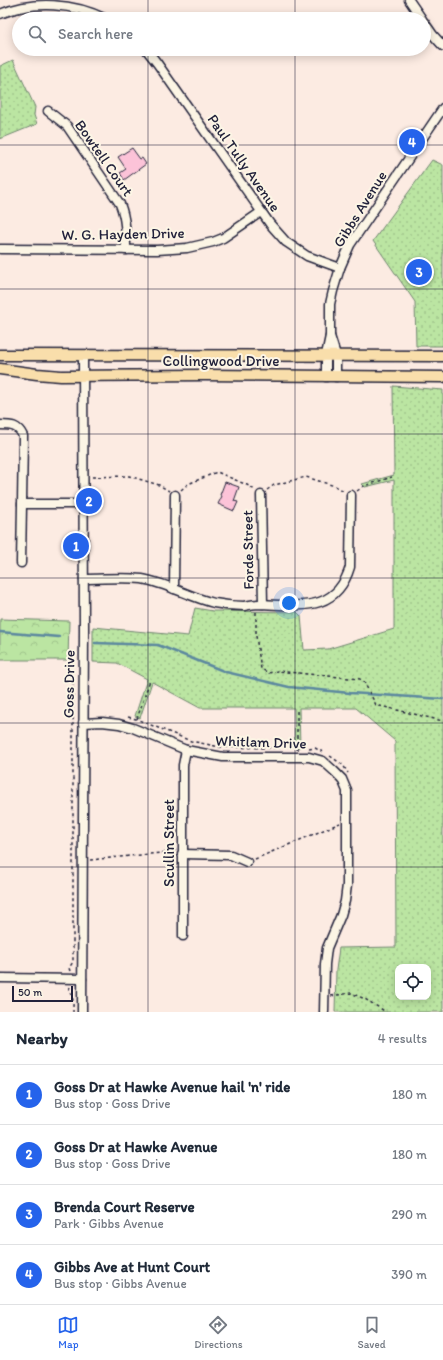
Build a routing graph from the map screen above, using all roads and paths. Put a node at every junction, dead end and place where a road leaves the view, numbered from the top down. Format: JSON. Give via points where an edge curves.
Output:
{"nodes":[{"id":1,"x":409,"y":0,"type":"edge"},
{"id":2,"x":67,"y":3,"type":"edge"},
{"id":3,"x":90,"y":12,"type":"edge"},
{"id":4,"x":417,"y":12,"type":"edge"},
{"id":5,"x":0,"y":14,"type":"edge"},
{"id":6,"x":431,"y":31,"type":"edge"},
{"id":7,"x":443,"y":46,"type":"edge"},
{"id":8,"x":152,"y":56,"type":"edge"},
{"id":9,"x":443,"y":108,"type":"edge"},
{"id":10,"x":48,"y":111,"type":"dead end"},
{"id":11,"x":262,"y":212,"type":"junction"},
{"id":12,"x":0,"y":249,"type":"edge"},
{"id":13,"x":126,"y":250,"type":"junction"},
{"id":14,"x":340,"y":268,"type":"junction"},
{"id":15,"x":0,"y":355,"type":"edge"},
{"id":16,"x":331,"y":355,"type":"junction"},
{"id":17,"x":83,"y":356,"type":"junction"},
{"id":18,"x":443,"y":356,"type":"edge"},
{"id":19,"x":0,"y":369,"type":"edge"},
{"id":20,"x":83,"y":376,"type":"junction"},
{"id":21,"x":331,"y":377,"type":"junction"},
{"id":22,"x":443,"y":377,"type":"edge"},
{"id":23,"x":0,"y":425,"type":"edge"},
{"id":24,"x":84,"y":477,"type":"junction"},
{"id":25,"x":392,"y":477,"type":"dead end"},
{"id":26,"x":175,"y":495,"type":"junction"},
{"id":27,"x":261,"y":495,"type":"junction"},
{"id":28,"x":351,"y":495,"type":"junction"},
{"id":29,"x":22,"y":504,"type":"junction"},
{"id":30,"x":84,"y":504,"type":"junction"},
{"id":31,"x":21,"y":562,"type":"dead end"},
{"id":32,"x":84,"y":579,"type":"junction"},
{"id":33,"x":174,"y":589,"type":"junction"},
{"id":34,"x":260,"y":604,"type":"junction"},
{"id":35,"x":150,"y":680,"type":"dead end"},
{"id":36,"x":73,"y":682,"type":"dead end"},
{"id":37,"x":72,"y":703,"type":"junction"},
{"id":38,"x":83,"y":706,"type":"junction"},
{"id":39,"x":297,"y":708,"type":"dead end"},
{"id":40,"x":127,"y":717,"type":"dead end"},
{"id":41,"x":136,"y":719,"type":"junction"},
{"id":42,"x":443,"y":721,"type":"edge"},
{"id":43,"x":83,"y":723,"type":"junction"},
{"id":44,"x":133,"y":728,"type":"junction"},
{"id":45,"x":309,"y":748,"type":"dead end"},
{"id":46,"x":285,"y":749,"type":"dead end"},
{"id":47,"x":303,"y":749,"type":"dead end"},
{"id":48,"x":186,"y":750,"type":"junction"},
{"id":49,"x":295,"y":752,"type":"junction"},
{"id":50,"x":349,"y":774,"type":"dead end"},
{"id":51,"x":346,"y":820,"type":"junction"},
{"id":52,"x":182,"y":851,"type":"junction"},
{"id":53,"x":82,"y":860,"type":"junction"},
{"id":54,"x":247,"y":862,"type":"joint"},
{"id":55,"x":183,"y":936,"type":"dead end"},
{"id":56,"x":0,"y":978,"type":"edge"},
{"id":57,"x":82,"y":978,"type":"junction"},
{"id":58,"x":70,"y":979,"type":"junction"},
{"id":59,"x":332,"y":992,"type":"dead end"},
{"id":60,"x":339,"y":995,"type":"dead end"},
{"id":61,"x":332,"y":996,"type":"dead end"},
{"id":62,"x":73,"y":1012,"type":"edge"},
{"id":63,"x":82,"y":1012,"type":"edge"},
{"id":64,"x":324,"y":1012,"type":"edge"},
{"id":65,"x":386,"y":1012,"type":"edge"}],
"edges":[{"from":1,"to":4,"type":"street"},
{"from":2,"to":3,"type":"street"},
{"from":2,"to":5,"type":"street","via":[[11,9]]},
{"from":6,"to":7,"type":"street"},
{"from":8,"to":11,"type":"street","name":"Paul Tully Avenue"},
{"from":9,"to":14,"type":"street","name":"Gibbs Avenue","via":[[350,245]]},
{"from":10,"to":13,"type":"street","name":"Bowtell Court","via":[[67,126],[120,204],[126,224]]},
{"from":11,"to":13,"type":"street","name":"W. G. Hayden Drive","via":[[213,242],[171,250]]},
{"from":11,"to":14,"type":"street","name":"Paul Tully Avenue","via":[[286,242],[307,256]]},
{"from":12,"to":13,"type":"street","name":"W. G. Hayden Drive"},
{"from":14,"to":16,"type":"street","name":"Gibbs Avenue","via":[[330,304]]},
{"from":15,"to":17,"type":"main road","name":"Collingwood Drive"},
{"from":16,"to":17,"type":"main road","name":"Collingwood Drive"},
{"from":16,"to":18,"type":"main road","name":"Collingwood Drive"},
{"from":16,"to":21,"type":"street","name":"Gibbs Avenue"},
{"from":17,"to":20,"type":"street","name":"Goss Drive"},
{"from":19,"to":20,"type":"main road","name":"Collingwood Drive"},
{"from":20,"to":21,"type":"main road","name":"Collingwood Drive"},
{"from":20,"to":24,"type":"street","name":"Goss Drive"},
{"from":21,"to":22,"type":"main road","name":"Collingwood Drive"},
{"from":23,"to":29,"type":"street","via":[[17,427],[22,436]]},
{"from":24,"to":26,"type":"path","via":[[129,476],[159,485]]},
{"from":24,"to":30,"type":"street","name":"Goss Drive"},
{"from":25,"to":28,"type":"path","via":[[364,486]]},
{"from":26,"to":27,"type":"path","via":[[188,484],[217,472],[247,485]]},
{"from":26,"to":33,"type":"street"},
{"from":27,"to":28,"type":"path","via":[[274,485],[306,477],[335,486]]},
{"from":27,"to":34,"type":"street","name":"Forde Street"},
{"from":28,"to":34,"type":"street","via":[[350,567],[343,584],[335,594],[318,604],[306,606]]},
{"from":29,"to":30,"type":"street"},
{"from":29,"to":31,"type":"street"},
{"from":30,"to":32,"type":"street","name":"Goss Drive"},
{"from":32,"to":33,"type":"street","via":[[142,580]]},
{"from":32,"to":38,"type":"street","name":"Goss Drive"},
{"from":33,"to":34,"type":"street","via":[[221,604]]},
{"from":34,"to":42,"type":"path","via":[[256,636],[261,669],[269,672],[360,679],[376,705]]},
{"from":35,"to":41,"type":"path"},
{"from":36,"to":37,"type":"path"},
{"from":37,"to":38,"type":"path"},
{"from":37,"to":58,"type":"path","via":[[73,962],[69,968]]},
{"from":38,"to":43,"type":"street","name":"Goss Drive"},
{"from":39,"to":49,"type":"path"},
{"from":40,"to":41,"type":"path"},
{"from":41,"to":44,"type":"path"},
{"from":41,"to":46,"type":"path","via":[[191,741],[220,746]]},
{"from":43,"to":44,"type":"street","name":"Whitlam Drive","via":[[102,722]]},
{"from":43,"to":53,"type":"street","name":"Goss Drive"},
{"from":44,"to":48,"type":"street","name":"Whitlam Drive"},
{"from":45,"to":50,"type":"path","via":[[315,748],[335,758]]},
{"from":47,"to":49,"type":"path"},
{"from":48,"to":49,"type":"street","name":"Whitlam Drive","via":[[223,757]]},
{"from":48,"to":52,"type":"street","name":"Scullin Street","via":[[183,765]]},
{"from":49,"to":51,"type":"street","name":"Whitlam Drive","via":[[323,761],[342,779],[347,791]]},
{"from":51,"to":54,"type":"path"},
{"from":51,"to":64,"type":"street","name":"Whitlam Drive","via":[[347,885],[341,915],[327,948]]},
{"from":52,"to":53,"type":"path"},
{"from":52,"to":54,"type":"street","via":[[231,855]]},
{"from":52,"to":55,"type":"street","name":"Scullin Street"},
{"from":53,"to":57,"type":"street","name":"Goss Drive"},
{"from":56,"to":58,"type":"street"},
{"from":57,"to":58,"type":"street"},
{"from":57,"to":63,"type":"street","name":"Goss Drive"},
{"from":58,"to":62,"type":"path"},
{"from":59,"to":61,"type":"path"},
{"from":60,"to":65,"type":"path","via":[[351,993],[365,998]]}]}
